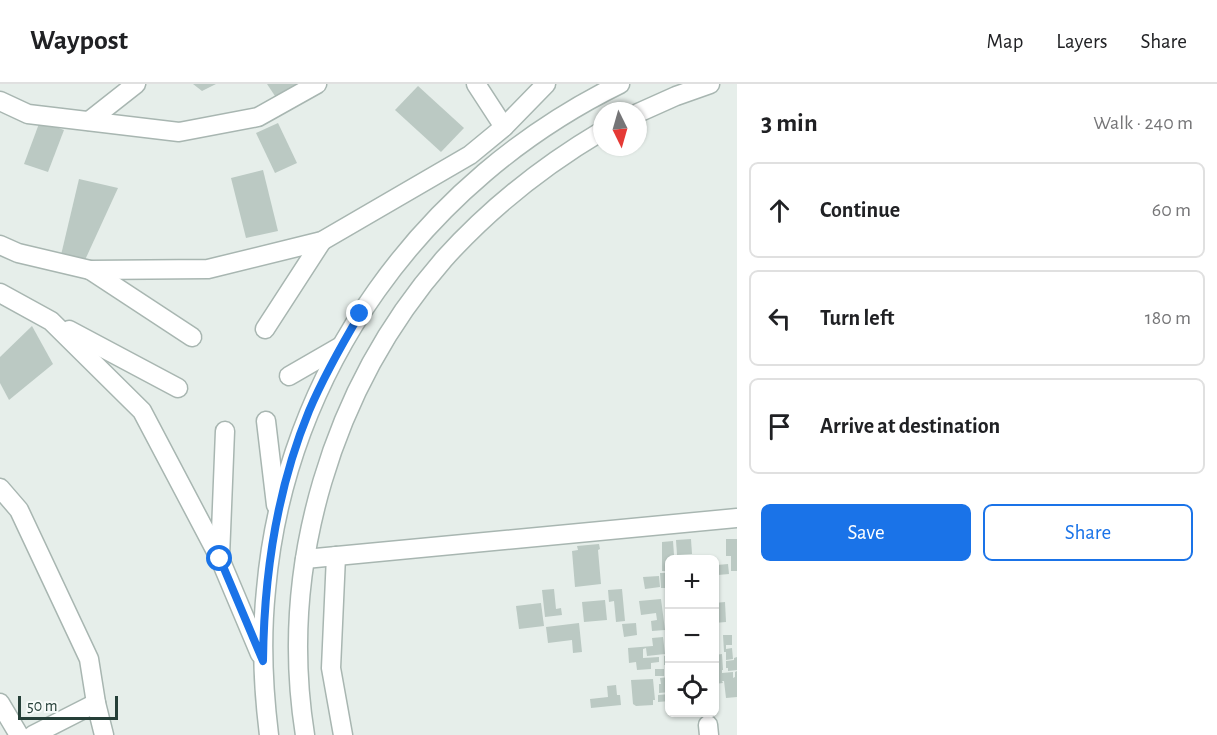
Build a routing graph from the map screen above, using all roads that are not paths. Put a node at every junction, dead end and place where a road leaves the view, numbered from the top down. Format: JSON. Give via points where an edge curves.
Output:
{"nodes":[{"id":1,"x":136,"y":84,"type":"edge"},
{"id":2,"x":317,"y":84,"type":"edge"},
{"id":3,"x":476,"y":84,"type":"edge"},
{"id":4,"x":546,"y":84,"type":"edge"},
{"id":5,"x":620,"y":84,"type":"edge"},
{"id":6,"x":710,"y":84,"type":"edge"},
{"id":7,"x":0,"y":101,"type":"edge"},
{"id":8,"x":647,"y":109,"type":"edge"},
{"id":9,"x":89,"y":121,"type":"junction"},
{"id":10,"x":504,"y":127,"type":"junction"},
{"id":11,"x":593,"y":138,"type":"edge"},
{"id":12,"x":322,"y":241,"type":"junction"},
{"id":13,"x":0,"y":245,"type":"edge"},
{"id":14,"x":90,"y":270,"type":"junction"},
{"id":15,"x":0,"y":294,"type":"edge"},
{"id":16,"x":51,"y":321,"type":"junction"},
{"id":17,"x":265,"y":329,"type":"dead end"},
{"id":18,"x":192,"y":337,"type":"dead end"},
{"id":19,"x":341,"y":346,"type":"junction"},
{"id":20,"x":289,"y":376,"type":"dead end"},
{"id":21,"x":178,"y":388,"type":"dead end"},
{"id":22,"x":266,"y":420,"type":"dead end"},
{"id":23,"x":225,"y":430,"type":"dead end"},
{"id":24,"x":0,"y":488,"type":"edge"},
{"id":25,"x":277,"y":516,"type":"junction"},
{"id":26,"x":737,"y":518,"type":"edge"},
{"id":27,"x":336,"y":556,"type":"junction"},
{"id":28,"x":220,"y":559,"type":"junction"},
{"id":29,"x":305,"y":559,"type":"junction"},
{"id":30,"x":263,"y":661,"type":"junction"},
{"id":31,"x":0,"y":703,"type":"edge"},
{"id":32,"x":96,"y":703,"type":"junction"},
{"id":33,"x":19,"y":735,"type":"edge"},
{"id":34,"x":33,"y":735,"type":"edge"},
{"id":35,"x":104,"y":735,"type":"edge"},
{"id":36,"x":269,"y":735,"type":"edge"},
{"id":37,"x":305,"y":735,"type":"edge"},
{"id":38,"x":343,"y":735,"type":"edge"}],
"edges":[{"from":1,"to":9,"type":"street"},
{"from":2,"to":9,"type":"street","via":[[258,117],[178,132]]},
{"from":3,"to":10,"type":"street"},
{"from":4,"to":10,"type":"street"},
{"from":5,"to":19,"type":"street","via":[[537,132],[452,201],[380,284]]},
{"from":6,"to":8,"type":"street"},
{"from":7,"to":9,"type":"street","via":[[28,114]]},
{"from":10,"to":12,"type":"street","via":[[470,155]]},
{"from":11,"to":29,"type":"street","via":[[550,164],[494,208],[444,259],[400,316],[364,377],[335,442]]},
{"from":12,"to":14,"type":"street","via":[[208,269]]},
{"from":12,"to":17,"type":"street"},
{"from":13,"to":14,"type":"street","via":[[18,254]]},
{"from":14,"to":18,"type":"street"},
{"from":15,"to":16,"type":"street"},
{"from":16,"to":21,"type":"street"},
{"from":16,"to":28,"type":"street","via":[[142,411]]},
{"from":19,"to":20,"type":"street"},
{"from":19,"to":25,"type":"street","via":[[296,446]]},
{"from":22,"to":25,"type":"street"},
{"from":23,"to":28,"type":"street"},
{"from":24,"to":32,"type":"street","via":[[19,510],[89,659]]},
{"from":25,"to":30,"type":"street","via":[[266,588]]},
{"from":26,"to":27,"type":"street"},
{"from":27,"to":29,"type":"street"},
{"from":27,"to":38,"type":"street","via":[[331,668]]},
{"from":28,"to":30,"type":"street"},
{"from":29,"to":37,"type":"street","via":[[298,652]]},
{"from":30,"to":36,"type":"street"},
{"from":31,"to":33,"type":"street"},
{"from":32,"to":34,"type":"street"},
{"from":32,"to":35,"type":"street"}]}
